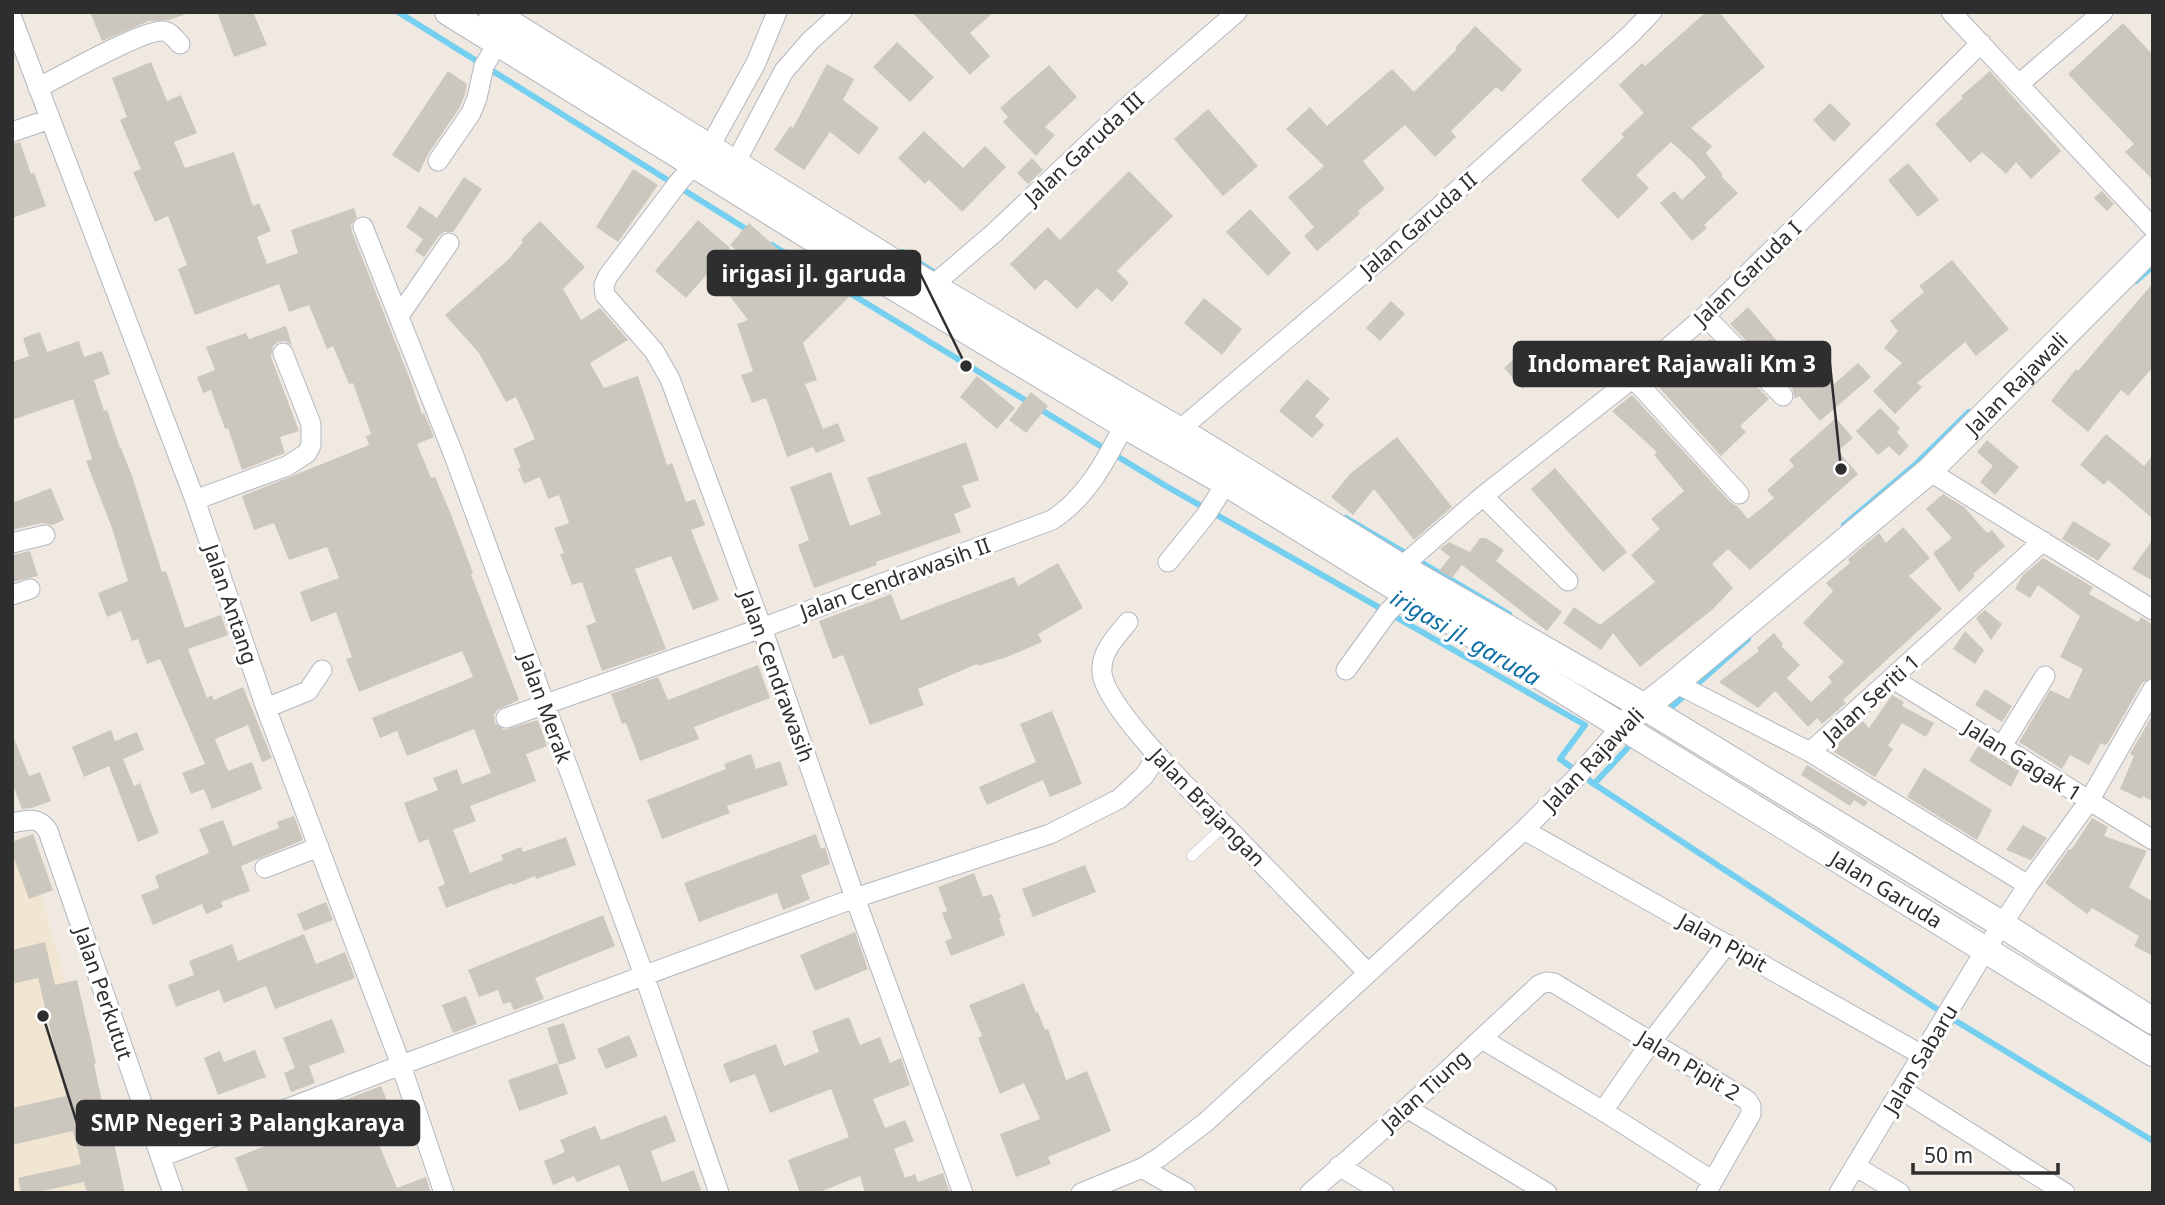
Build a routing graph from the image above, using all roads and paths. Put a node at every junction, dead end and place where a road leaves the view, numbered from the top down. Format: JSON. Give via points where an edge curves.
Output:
{"nodes":[{"id":1,"x":448,"y":12,"type":"edge"},
{"id":2,"x":492,"y":12,"type":"edge"},
{"id":3,"x":777,"y":12,"type":"edge"},
{"id":4,"x":842,"y":12,"type":"edge"},
{"id":5,"x":1237,"y":12,"type":"edge"},
{"id":6,"x":1652,"y":12,"type":"edge"},
{"id":7,"x":1951,"y":12,"type":"edge"},
{"id":8,"x":2103,"y":12,"type":"edge"},
{"id":9,"x":12,"y":18,"type":"edge"},
{"id":10,"x":1981,"y":43,"type":"junction"},
{"id":11,"x":180,"y":44,"type":"dead end"},
{"id":12,"x":487,"y":62,"type":"junction"},
{"id":13,"x":2019,"y":84,"type":"junction"},
{"id":14,"x":38,"y":88,"type":"junction"},
{"id":15,"x":50,"y":119,"type":"junction"},
{"id":16,"x":12,"y":132,"type":"edge"},
{"id":17,"x":438,"y":161,"type":"dead end"},
{"id":18,"x":688,"y":172,"type":"junction"},
{"id":19,"x":729,"y":174,"type":"junction"},
{"id":20,"x":363,"y":227,"type":"dead end"},
{"id":21,"x":820,"y":229,"type":"junction"},
{"id":22,"x":2153,"y":229,"type":"edge"},
{"id":23,"x":449,"y":243,"type":"dead end"},
{"id":24,"x":2153,"y":246,"type":"edge"},
{"id":25,"x":932,"y":286,"type":"junction"},
{"id":26,"x":398,"y":316,"type":"junction"},
{"id":27,"x":1705,"y":316,"type":"junction"},
{"id":28,"x":282,"y":353,"type":"dead end"},
{"id":29,"x":1633,"y":378,"type":"junction"},
{"id":30,"x":1783,"y":396,"type":"dead end"},
{"id":31,"x":1124,"y":425,"type":"junction"},
{"id":32,"x":1170,"y":438,"type":"junction"},
{"id":33,"x":1929,"y":471,"type":"junction"},
{"id":34,"x":1226,"y":483,"type":"junction"},
{"id":35,"x":1739,"y":494,"type":"dead end"},
{"id":36,"x":1483,"y":496,"type":"junction"},
{"id":37,"x":195,"y":500,"type":"junction"},
{"id":38,"x":45,"y":535,"type":"dead end"},
{"id":39,"x":2043,"y":541,"type":"junction"},
{"id":40,"x":12,"y":543,"type":"edge"},
{"id":41,"x":1168,"y":562,"type":"dead end"},
{"id":42,"x":1401,"y":567,"type":"junction"},
{"id":43,"x":1568,"y":581,"type":"dead end"},
{"id":44,"x":1391,"y":609,"type":"junction"},
{"id":45,"x":2153,"y":610,"type":"edge"},
{"id":46,"x":1128,"y":622,"type":"dead end"},
{"id":47,"x":762,"y":628,"type":"junction"},
{"id":48,"x":322,"y":670,"type":"dead end"},
{"id":49,"x":1346,"y":670,"type":"dead end"},
{"id":50,"x":2045,"y":676,"type":"dead end"},
{"id":51,"x":1893,"y":679,"type":"junction"},
{"id":52,"x":1675,"y":683,"type":"junction"},
{"id":53,"x":2153,"y":689,"type":"edge"},
{"id":54,"x":544,"y":705,"type":"junction"},
{"id":55,"x":1643,"y":706,"type":"junction"},
{"id":56,"x":266,"y":708,"type":"junction"},
{"id":57,"x":506,"y":718,"type":"dead end"},
{"id":58,"x":1622,"y":726,"type":"junction"},
{"id":59,"x":2003,"y":746,"type":"junction"},
{"id":60,"x":1810,"y":752,"type":"junction"},
{"id":61,"x":1157,"y":756,"type":"junction"},
{"id":62,"x":2089,"y":801,"type":"junction"},
{"id":63,"x":12,"y":823,"type":"edge"},
{"id":64,"x":1225,"y":825,"type":"junction"},
{"id":65,"x":1524,"y":830,"type":"junction"},
{"id":66,"x":2153,"y":840,"type":"edge"},
{"id":67,"x":319,"y":847,"type":"junction"},
{"id":68,"x":1192,"y":856,"type":"dead end"},
{"id":69,"x":265,"y":868,"type":"dead end"},
{"id":70,"x":2028,"y":885,"type":"junction"},
{"id":71,"x":855,"y":898,"type":"junction"},
{"id":72,"x":2003,"y":925,"type":"junction"},
{"id":73,"x":1727,"y":944,"type":"junction"},
{"id":74,"x":1986,"y":949,"type":"junction"},
{"id":75,"x":1368,"y":973,"type":"junction"},
{"id":76,"x":644,"y":975,"type":"junction"},
{"id":77,"x":1539,"y":985,"type":"joint"},
{"id":78,"x":2153,"y":1021,"type":"edge"},
{"id":79,"x":1482,"y":1039,"type":"junction"},
{"id":80,"x":1651,"y":1042,"type":"junction"},
{"id":81,"x":2153,"y":1053,"type":"edge"},
{"id":82,"x":1922,"y":1055,"type":"junction"},
{"id":83,"x":401,"y":1065,"type":"junction"},
{"id":84,"x":1902,"y":1090,"type":"junction"},
{"id":85,"x":1407,"y":1108,"type":"junction"},
{"id":86,"x":1603,"y":1111,"type":"junction"},
{"id":87,"x":162,"y":1157,"type":"junction"},
{"id":88,"x":1339,"y":1166,"type":"junction"},
{"id":89,"x":1855,"y":1166,"type":"junction"},
{"id":90,"x":1142,"y":1168,"type":"junction"},
{"id":91,"x":1710,"y":1187,"type":"edge"},
{"id":92,"x":173,"y":1193,"type":"edge"},
{"id":93,"x":444,"y":1193,"type":"edge"},
{"id":94,"x":719,"y":1193,"type":"edge"},
{"id":95,"x":963,"y":1193,"type":"edge"},
{"id":96,"x":1081,"y":1193,"type":"edge"},
{"id":97,"x":1186,"y":1193,"type":"edge"},
{"id":98,"x":1310,"y":1193,"type":"edge"},
{"id":99,"x":1384,"y":1193,"type":"edge"},
{"id":100,"x":1546,"y":1193,"type":"edge"},
{"id":101,"x":1839,"y":1193,"type":"edge"},
{"id":102,"x":1900,"y":1193,"type":"edge"},
{"id":103,"x":2065,"y":1193,"type":"edge"}],
"edges":[{"from":1,"to":12,"type":"main road"},
{"from":2,"to":18,"type":"main road"},
{"from":3,"to":18,"type":"street","via":[[756,63]]},
{"from":4,"to":19,"type":"street","via":[[784,71]]},
{"from":5,"to":25,"type":"street","name":"Jalan Garuda III"},
{"from":6,"to":32,"type":"street","name":"Jalan Garuda II","via":[[1391,250]]},
{"from":7,"to":10,"type":"street"},
{"from":8,"to":13,"type":"street"},
{"from":9,"to":14,"type":"street","name":"Jalan Antang"},
{"from":10,"to":13,"type":"street"},
{"from":10,"to":27,"type":"street","name":"Jalan Garuda I"},
{"from":11,"to":14,"type":"street","via":[[169,33],[155,32]]},
{"from":12,"to":17,"type":"street","via":[[471,113]]},
{"from":12,"to":18,"type":"main road"},
{"from":13,"to":22,"type":"street"},
{"from":14,"to":15,"type":"street","name":"Jalan Antang"},
{"from":15,"to":16,"type":"street"},
{"from":15,"to":37,"type":"street","name":"Jalan Antang"},
{"from":18,"to":19,"type":"main road"},
{"from":18,"to":47,"type":"street","name":"Jalan Cendrawasih","via":[[608,276],[604,291],[654,351],[670,379]]},
{"from":19,"to":21,"type":"main road"},
{"from":20,"to":26,"type":"street","name":"Jalan Merak"},
{"from":21,"to":25,"type":"main road"},
{"from":21,"to":31,"type":"main road"},
{"from":23,"to":26,"type":"street"},
{"from":24,"to":33,"type":"main road","name":"Jalan Rajawali"},
{"from":25,"to":32,"type":"main road"},
{"from":26,"to":54,"type":"street","name":"Jalan Merak"},
{"from":27,"to":29,"type":"street","name":"Jalan Garuda I"},
{"from":27,"to":30,"type":"street"},
{"from":28,"to":37,"type":"street","via":[[311,424],[307,453],[287,466]]},
{"from":29,"to":35,"type":"street"},
{"from":29,"to":36,"type":"street","name":"Jalan Garuda I"},
{"from":31,"to":32,"type":"main road"},
{"from":31,"to":47,"type":"street","name":"Jalan Cendrawasih II","via":[[1079,497],[1052,520]]},
{"from":32,"to":34,"type":"main road","name":"Jalan Garuda"},
{"from":32,"to":42,"type":"main road","name":"Jalan Garuda"},
{"from":33,"to":39,"type":"street"},
{"from":33,"to":52,"type":"main road","name":"Jalan Rajawali"},
{"from":34,"to":41,"type":"street"},
{"from":34,"to":44,"type":"main road","name":"Jalan Garuda"},
{"from":36,"to":42,"type":"street","name":"Jalan Garuda I"},
{"from":36,"to":43,"type":"street"},
{"from":37,"to":56,"type":"street","name":"Jalan Antang"},
{"from":38,"to":40,"type":"street"},
{"from":39,"to":45,"type":"street"},
{"from":39,"to":51,"type":"street","name":"Jalan Seriti 1"},
{"from":42,"to":55,"type":"main road","name":"Jalan Garuda"},
{"from":44,"to":49,"type":"street"},
{"from":44,"to":58,"type":"main road","name":"Jalan Garuda"},
{"from":46,"to":61,"type":"street","name":"Jalan Brajangan","via":[[1105,652],[1102,675]]},
{"from":47,"to":54,"type":"street","name":"Jalan Cendrawasih II"},
{"from":47,"to":71,"type":"street","name":"Jalan Cendrawasih"},
{"from":48,"to":56,"type":"street","via":[[308,691]]},
{"from":50,"to":59,"type":"street"},
{"from":51,"to":59,"type":"street","name":"Jalan Gagak 1"},
{"from":51,"to":60,"type":"street","name":"Jalan Seriti 1"},
{"from":52,"to":55,"type":"main road","name":"Jalan Rajawali"},
{"from":52,"to":60,"type":"street","name":"Jalan Seriti 1"},
{"from":53,"to":62,"type":"street","name":"Jalan Sabaru"},
{"from":54,"to":57,"type":"street","name":"Jalan Cendrawasih II"},
{"from":54,"to":76,"type":"street","name":"Jalan Merak"},
{"from":55,"to":58,"type":"main road","name":"Jalan Rajawali"},
{"from":55,"to":72,"type":"main road","name":"Jalan Garuda"},
{"from":56,"to":67,"type":"street","name":"Jalan Antang"},
{"from":58,"to":65,"type":"street","name":"Jalan Rajawali"},
{"from":58,"to":74,"type":"main road","name":"Jalan Garuda"},
{"from":59,"to":62,"type":"street","name":"Jalan Gagak 1"},
{"from":60,"to":70,"type":"street"},
{"from":61,"to":64,"type":"street","name":"Jalan Brajangan"},
{"from":61,"to":71,"type":"street","via":[[1144,776],[1119,799],[1075,823]]},
{"from":62,"to":66,"type":"street","name":"Jalan Gagak 1"},
{"from":62,"to":70,"type":"street","name":"Jalan Sabaru"},
{"from":63,"to":87,"type":"street","name":"Jalan Perkutut","via":[[35,820],[48,831]]},
{"from":64,"to":68,"type":"lane"},
{"from":64,"to":75,"type":"street","name":"Jalan Brajangan"},
{"from":65,"to":73,"type":"street","name":"Jalan Pipit"},
{"from":65,"to":75,"type":"street","name":"Jalan Rajawali"},
{"from":67,"to":69,"type":"street"},
{"from":67,"to":83,"type":"street","name":"Jalan Antang"},
{"from":70,"to":72,"type":"street","name":"Jalan Sabaru"},
{"from":71,"to":76,"type":"street"},
{"from":71,"to":95,"type":"street","name":"Jalan Cendrawasih"},
{"from":72,"to":74,"type":"street","name":"Jalan Sabaru"},
{"from":72,"to":78,"type":"main road","name":"Jalan Garuda"},
{"from":73,"to":80,"type":"street"},
{"from":73,"to":82,"type":"street","name":"Jalan Pipit"},
{"from":74,"to":81,"type":"main road","name":"Jalan Garuda"},
{"from":74,"to":82,"type":"street","name":"Jalan Sabaru"},
{"from":75,"to":90,"type":"street","name":"Jalan Rajawali","via":[[1206,1122]]},
{"from":76,"to":83,"type":"street"},
{"from":76,"to":94,"type":"street","name":"Jalan Merak"},
{"from":77,"to":79,"type":"street","name":"Jalan Tiung"},
{"from":77,"to":80,"type":"street","name":"Jalan Pipit 2","via":[[1554,983]]},
{"from":79,"to":85,"type":"street","name":"Jalan Tiung"},
{"from":79,"to":86,"type":"street"},
{"from":80,"to":86,"type":"street"},
{"from":80,"to":91,"type":"street","name":"Jalan Pipit 2","via":[[1751,1106],[1751,1114]]},
{"from":82,"to":84,"type":"street","name":"Jalan Sabaru"},
{"from":83,"to":87,"type":"street"},
{"from":83,"to":93,"type":"street","name":"Jalan Antang"},
{"from":84,"to":89,"type":"street","name":"Jalan Sabaru"},
{"from":84,"to":103,"type":"street"},
{"from":85,"to":88,"type":"street","name":"Jalan Tiung"},
{"from":85,"to":100,"type":"street"},
{"from":86,"to":91,"type":"street"},
{"from":87,"to":92,"type":"street","name":"Jalan Perkutut"},
{"from":88,"to":98,"type":"street","name":"Jalan Tiung"},
{"from":88,"to":99,"type":"street"},
{"from":89,"to":101,"type":"street","name":"Jalan Sabaru"},
{"from":89,"to":102,"type":"street"},
{"from":90,"to":96,"type":"street","name":"Jalan Rajawali"},
{"from":90,"to":97,"type":"street"}]}
